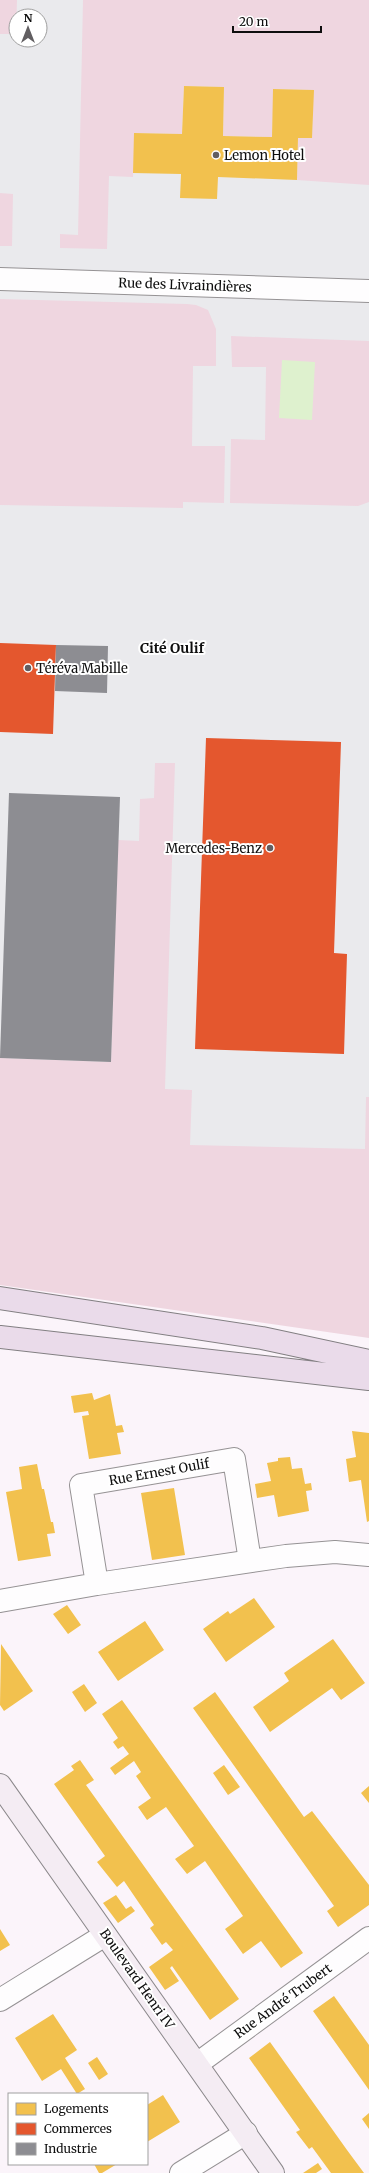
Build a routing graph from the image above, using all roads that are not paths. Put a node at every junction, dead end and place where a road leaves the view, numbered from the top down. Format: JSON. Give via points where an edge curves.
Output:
{"nodes":[{"id":1,"x":0,"y":278,"type":"edge"},
{"id":2,"x":369,"y":291,"type":"edge"},
{"id":3,"x":0,"y":1298,"type":"edge"},
{"id":4,"x":0,"y":1337,"type":"edge"},
{"id":5,"x":0,"y":1352,"type":"edge"},
{"id":6,"x":133,"y":1352,"type":"junction"},
{"id":7,"x":369,"y":1362,"type":"edge"},
{"id":8,"x":369,"y":1379,"type":"edge"},
{"id":9,"x":369,"y":1555,"type":"edge"},
{"id":10,"x":250,"y":1561,"type":"junction"},
{"id":11,"x":97,"y":1584,"type":"junction"},
{"id":12,"x":0,"y":1601,"type":"edge"},
{"id":13,"x":0,"y":1785,"type":"edge"},
{"id":14,"x":105,"y":1935,"type":"junction"},
{"id":15,"x":369,"y":1938,"type":"edge"},
{"id":16,"x":0,"y":2000,"type":"edge"},
{"id":17,"x":197,"y":2064,"type":"junction"},
{"id":18,"x":246,"y":2133,"type":"junction"},
{"id":19,"x":181,"y":2173,"type":"edge"},
{"id":20,"x":273,"y":2173,"type":"edge"}],
"edges":[{"from":1,"to":2,"type":"street","name":"Rue des Livraindières"},
{"from":3,"to":7,"type":"main road","via":[[262,1338]]},
{"from":4,"to":6,"type":"main road"},
{"from":5,"to":6,"type":"main road","via":[[88,1362]]},
{"from":6,"to":8,"type":"main road"},
{"from":9,"to":10,"type":"street","via":[[335,1552]]},
{"from":10,"to":11,"type":"street"},
{"from":10,"to":11,"type":"street","name":"Rue Ernest Oulif","via":[[234,1459],[81,1485]]},
{"from":11,"to":12,"type":"street"},
{"from":13,"to":14,"type":"street","name":"Boulevard Henri IV"},
{"from":14,"to":16,"type":"street"},
{"from":14,"to":17,"type":"street","name":"Boulevard Henri IV"},
{"from":15,"to":17,"type":"street","name":"Rue André Trubert"},
{"from":17,"to":18,"type":"street","name":"Boulevard Henri IV"},
{"from":18,"to":19,"type":"street"},
{"from":18,"to":20,"type":"street","name":"Boulevard Henri IV"}]}
